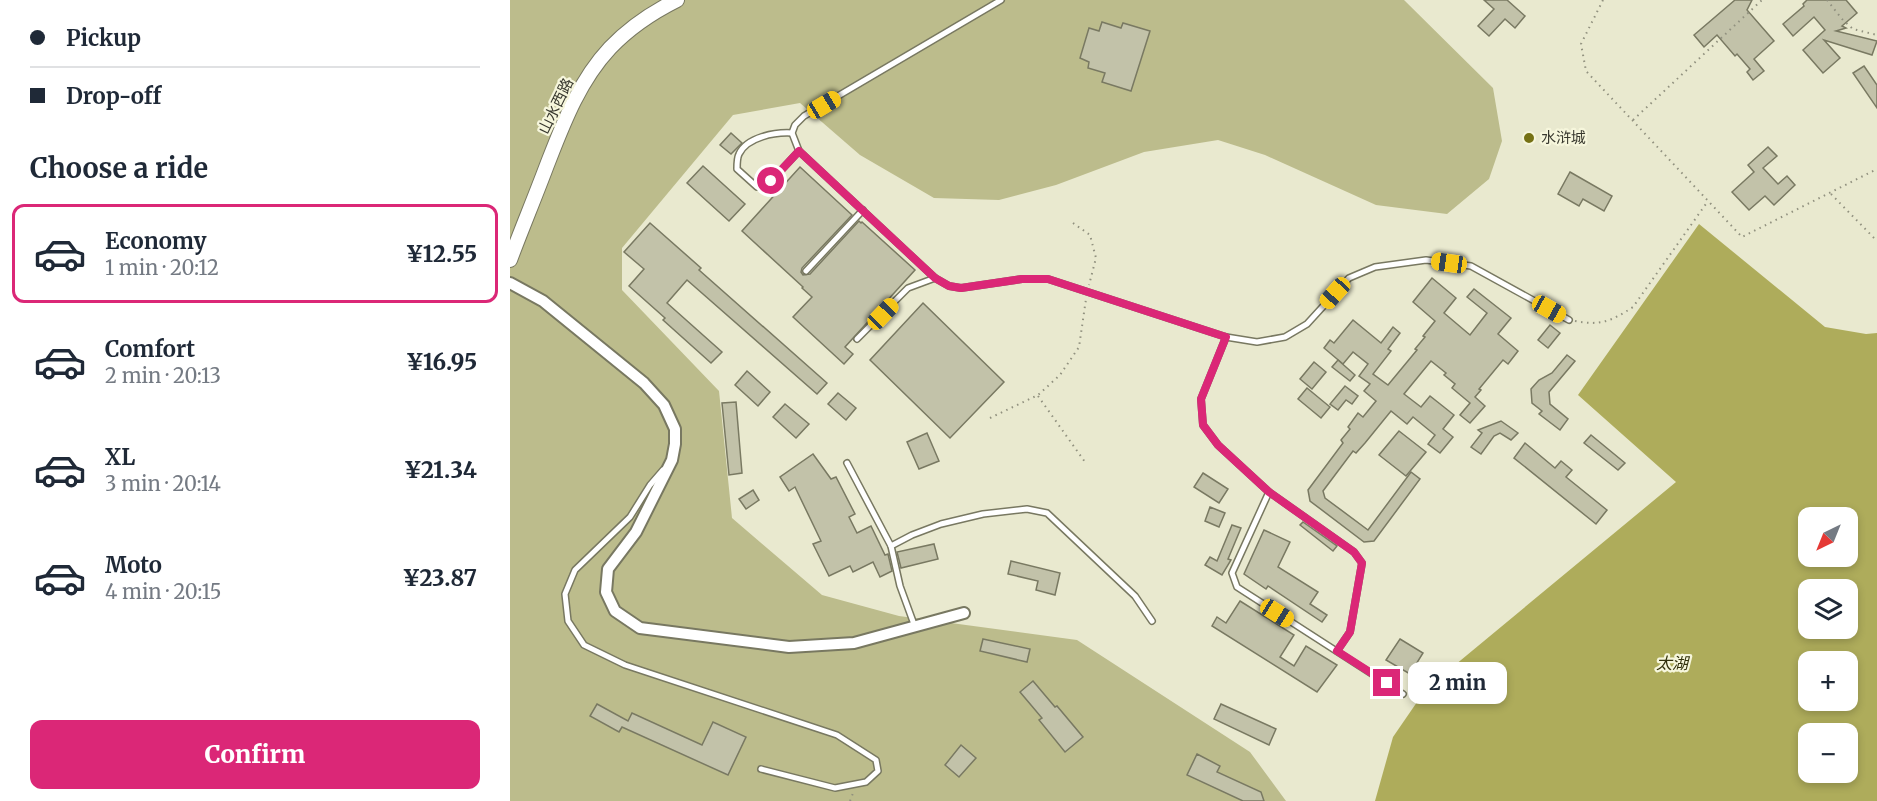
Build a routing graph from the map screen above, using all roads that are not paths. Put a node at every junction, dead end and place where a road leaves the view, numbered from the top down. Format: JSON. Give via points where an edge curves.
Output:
{"nodes":[{"id":1,"x":677,"y":0,"type":"edge"},
{"id":2,"x":1001,"y":0,"type":"edge"},
{"id":3,"x":792,"y":133,"type":"junction"},
{"id":4,"x":799,"y":151,"type":"junction"},
{"id":5,"x":863,"y":210,"type":"junction"},
{"id":6,"x":510,"y":260,"type":"edge"},
{"id":7,"x":806,"y":271,"type":"dead end"},
{"id":8,"x":935,"y":278,"type":"junction"},
{"id":9,"x":510,"y":283,"type":"edge"},
{"id":10,"x":1569,"y":320,"type":"road end"},
{"id":11,"x":1226,"y":337,"type":"junction"},
{"id":12,"x":857,"y":339,"type":"dead end"},
{"id":13,"x":672,"y":460,"type":"junction"},
{"id":14,"x":847,"y":463,"type":"dead end"},
{"id":15,"x":1269,"y":492,"type":"junction"},
{"id":16,"x":891,"y":546,"type":"junction"},
{"id":17,"x":964,"y":614,"type":"dead end"},
{"id":18,"x":1152,"y":621,"type":"dead end"},
{"id":19,"x":915,"y":627,"type":"junction"},
{"id":20,"x":1337,"y":651,"type":"junction"},
{"id":21,"x":1403,"y":694,"type":"dead end"},
{"id":22,"x":761,"y":770,"type":"dead end"}],
"edges":[{"from":1,"to":6,"type":"street","name":"山水西路","via":[[630,29],[608,50],[578,92]]},
{"from":2,"to":3,"type":"lane","via":[[804,116]]},
{"from":3,"to":4,"type":"lane"},
{"from":3,"to":4,"type":"lane","via":[[781,132],[750,141],[739,155],[737,169],[757,187],[771,181]]},
{"from":4,"to":5,"type":"lane"},
{"from":5,"to":7,"type":"lane"},
{"from":5,"to":8,"type":"lane"},
{"from":8,"to":11,"type":"lane","via":[[961,288],[1048,279]]},
{"from":8,"to":12,"type":"lane","via":[[908,288]]},
{"from":9,"to":13,"type":"street","via":[[543,300],[651,390],[664,405],[675,429]]},
{"from":10,"to":11,"type":"lane","via":[[1471,266],[1426,260],[1375,267],[1349,278],[1307,324],[1285,337],[1257,342]]},
{"from":11,"to":15,"type":"lane","via":[[1201,399],[1203,425],[1218,445]]},
{"from":13,"to":19,"type":"street","via":[[636,532],[608,569],[606,592],[615,611],[640,628],[789,647],[854,644]]},
{"from":13,"to":22,"type":"lane","via":[[630,517],[575,570],[565,594],[568,621],[584,645],[625,665],[837,735],[876,760],[878,771],[866,782],[835,788]]},
{"from":14,"to":16,"type":"lane"},
{"from":15,"to":20,"type":"lane","via":[[1354,552],[1362,563],[1350,632]]},
{"from":15,"to":20,"type":"lane","via":[[1232,573],[1237,587]]},
{"from":16,"to":18,"type":"lane","via":[[941,524],[983,514],[1027,509],[1047,513],[1135,596]]},
{"from":16,"to":19,"type":"lane"},
{"from":17,"to":19,"type":"street"},
{"from":20,"to":21,"type":"lane"}]}
